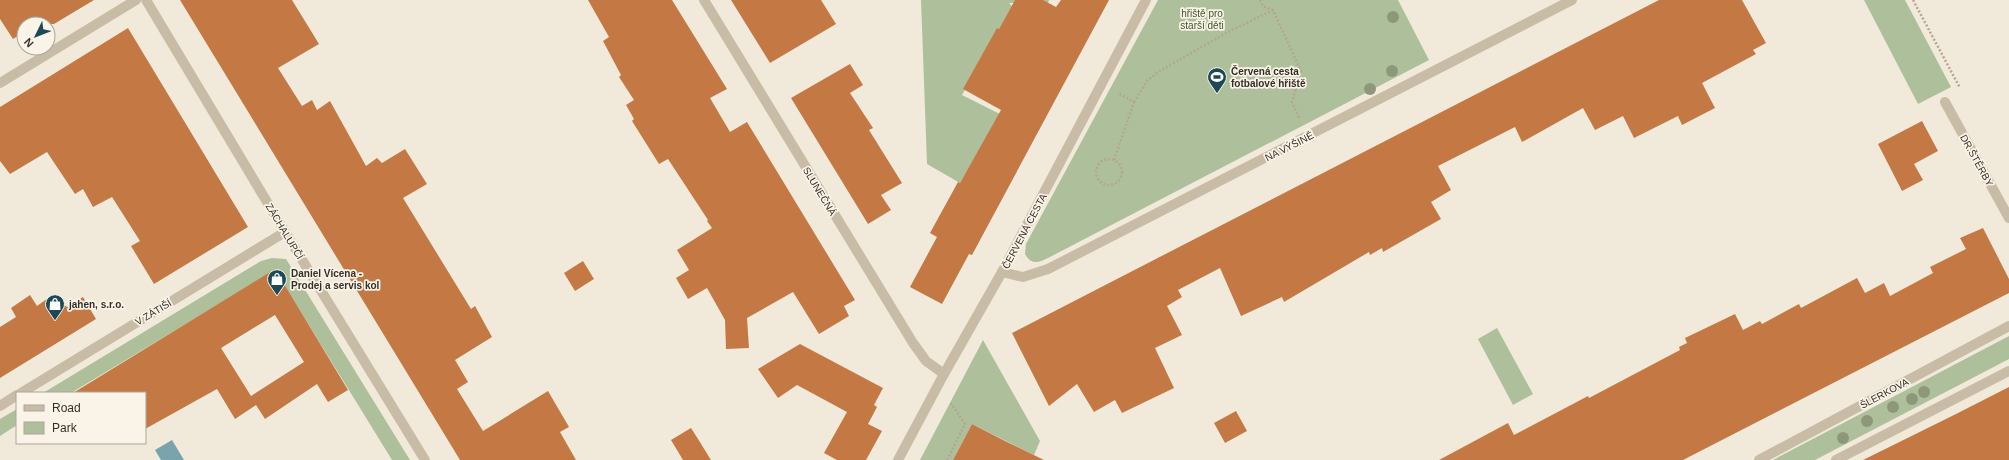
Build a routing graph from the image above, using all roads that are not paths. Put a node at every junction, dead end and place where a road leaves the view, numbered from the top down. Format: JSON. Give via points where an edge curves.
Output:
{"nodes":[{"id":1,"x":136,"y":0,"type":"edge"},
{"id":2,"x":146,"y":0,"type":"edge"},
{"id":3,"x":704,"y":0,"type":"edge"},
{"id":4,"x":1146,"y":0,"type":"edge"},
{"id":5,"x":1566,"y":1,"type":"edge"},
{"id":6,"x":0,"y":83,"type":"edge"},
{"id":7,"x":1945,"y":102,"type":"dead end"},
{"id":8,"x":2009,"y":218,"type":"edge"},
{"id":9,"x":285,"y":232,"type":"junction"},
{"id":10,"x":1002,"y":272,"type":"junction"},
{"id":11,"x":2009,"y":326,"type":"edge"},
{"id":12,"x":2009,"y":371,"type":"edge"},
{"id":13,"x":944,"y":374,"type":"junction"},
{"id":14,"x":23,"y":392,"type":"edge"},
{"id":15,"x":16,"y":396,"type":"edge"},
{"id":16,"x":0,"y":406,"type":"edge"},
{"id":17,"x":425,"y":460,"type":"edge"},
{"id":18,"x":898,"y":460,"type":"edge"},
{"id":19,"x":1759,"y":460,"type":"edge"},
{"id":20,"x":1836,"y":460,"type":"edge"}],
"edges":[{"from":1,"to":6,"type":"street"},
{"from":2,"to":9,"type":"street","name":"ZÁCHALUPČÍ"},
{"from":3,"to":13,"type":"street","name":"SLUNEČNÁ","via":[[913,343],[926,361]]},
{"from":4,"to":10,"type":"street","name":"ČERVENÁ CESTA"},
{"from":5,"to":10,"type":"street","name":"NA VÝŠINĚ","via":[[1040,273],[1023,277]]},
{"from":7,"to":8,"type":"street","name":"DR.ŠTĚRBY"},
{"from":9,"to":14,"type":"street","name":"V ZÁTIŠÍ"},
{"from":9,"to":17,"type":"street","name":"ZÁCHALUPČÍ"},
{"from":10,"to":13,"type":"street","name":"ČERVENÁ CESTA"},
{"from":11,"to":19,"type":"street","name":"ŠLERKOVA"},
{"from":12,"to":20,"type":"street"},
{"from":13,"to":18,"type":"street","name":"ČERVENÁ CESTA"},
{"from":15,"to":16,"type":"street"}]}
